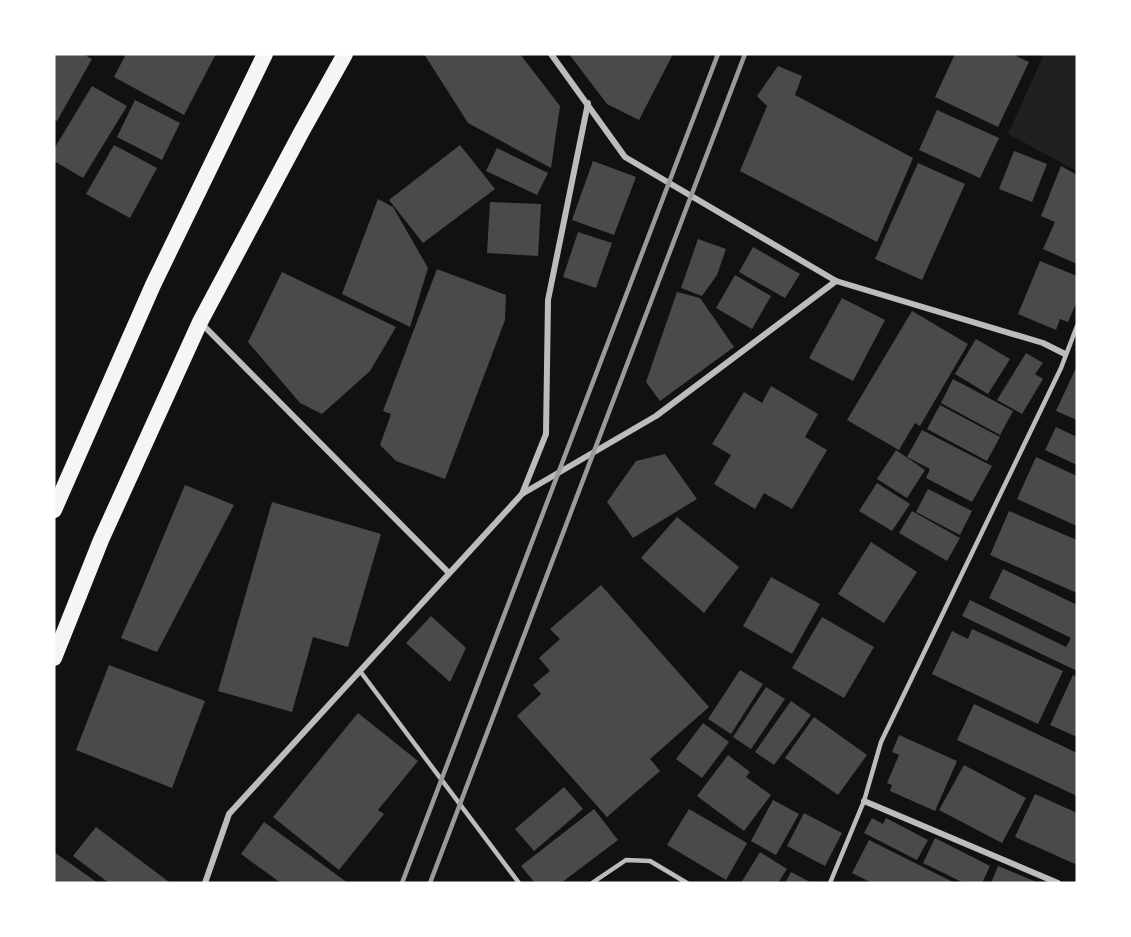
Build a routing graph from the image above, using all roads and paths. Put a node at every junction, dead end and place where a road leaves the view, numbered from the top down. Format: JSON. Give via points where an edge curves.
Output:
{"nodes":[{"id":1,"x":265,"y":54,"type":"edge"},
{"id":2,"x":345,"y":54,"type":"edge"},
{"id":3,"x":551,"y":54,"type":"edge"},
{"id":4,"x":588,"y":103,"type":"junction"},
{"id":5,"x":836,"y":281,"type":"junction"},
{"id":6,"x":200,"y":322,"type":"junction"},
{"id":7,"x":1077,"y":326,"type":"edge"},
{"id":8,"x":1065,"y":354,"type":"junction"},
{"id":9,"x":522,"y":494,"type":"junction"},
{"id":10,"x":54,"y":510,"type":"edge"},
{"id":11,"x":449,"y":573,"type":"junction"},
{"id":12,"x":54,"y":658,"type":"edge"},
{"id":13,"x":360,"y":671,"type":"junction"},
{"id":14,"x":864,"y":801,"type":"junction"},
{"id":15,"x":205,"y":883,"type":"edge"},
{"id":16,"x":519,"y":883,"type":"edge"},
{"id":17,"x":592,"y":883,"type":"edge"},
{"id":18,"x":687,"y":883,"type":"edge"},
{"id":19,"x":830,"y":883,"type":"edge"},
{"id":20,"x":1058,"y":883,"type":"edge"}],
"edges":[{"from":1,"to":10,"type":"highway","via":[[153,285]]},
{"from":2,"to":6,"type":"highway"},
{"from":3,"to":4,"type":"street"},
{"from":4,"to":5,"type":"street","via":[[625,157]]},
{"from":4,"to":9,"type":"street","via":[[548,300],[546,434]]},
{"from":5,"to":8,"type":"street","via":[[1043,343]]},
{"from":5,"to":9,"type":"street","via":[[656,416]]},
{"from":6,"to":11,"type":"street"},
{"from":6,"to":12,"type":"highway","via":[[101,540]]},
{"from":7,"to":8,"type":"lane"},
{"from":8,"to":14,"type":"lane","via":[[881,742]]},
{"from":9,"to":11,"type":"street"},
{"from":11,"to":13,"type":"street"},
{"from":13,"to":15,"type":"street","via":[[229,814]]},
{"from":13,"to":16,"type":"lane"},
{"from":14,"to":19,"type":"lane"},
{"from":14,"to":20,"type":"street"},
{"from":17,"to":18,"type":"lane","via":[[626,860],[650,861]]}]}
